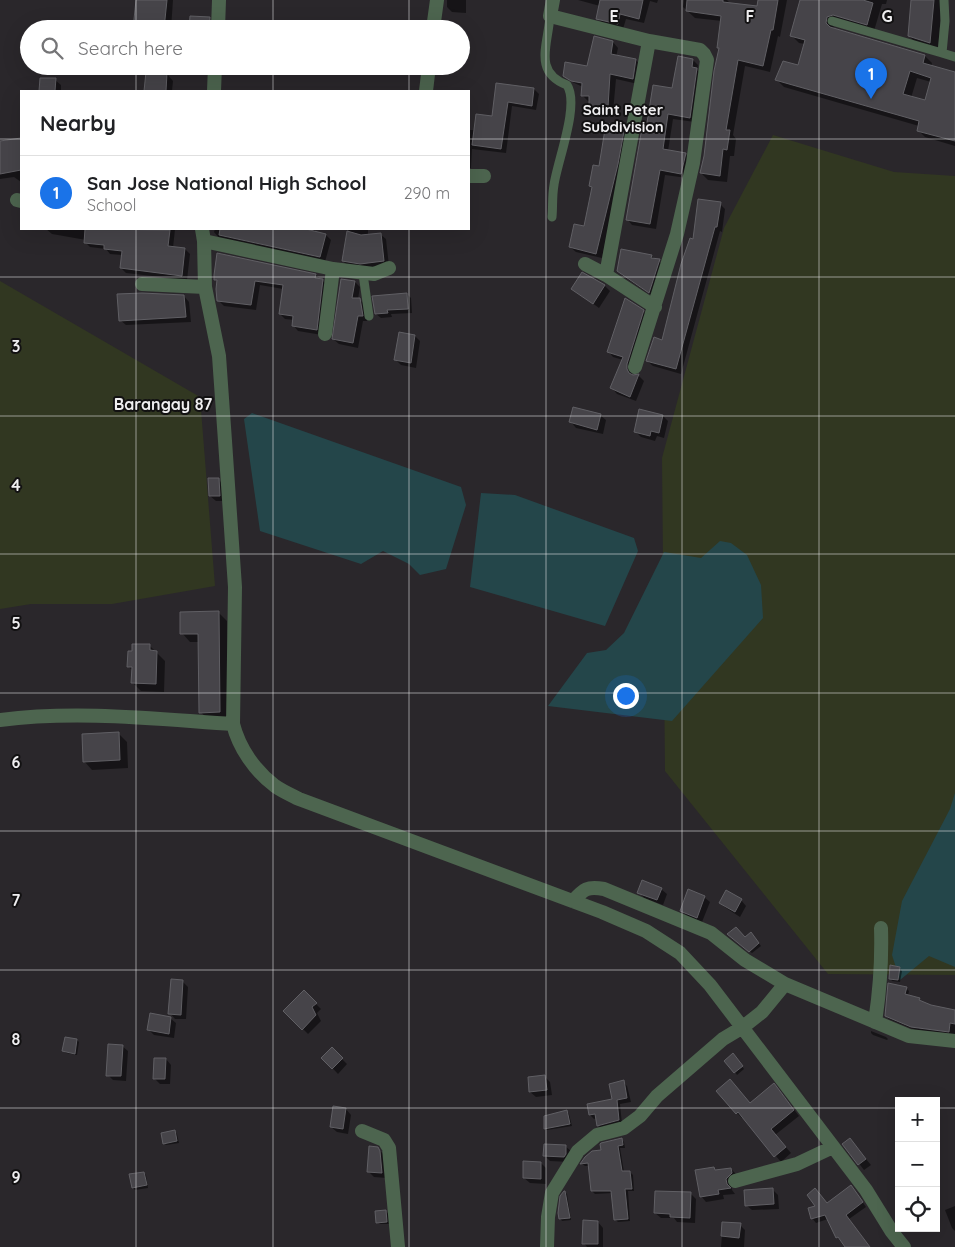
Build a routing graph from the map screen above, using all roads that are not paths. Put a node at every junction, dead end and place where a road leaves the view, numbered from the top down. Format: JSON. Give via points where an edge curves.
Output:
{"nodes":[{"id":1,"x":219,"y":0,"type":"edge"},
{"id":2,"x":437,"y":0,"type":"edge"},
{"id":3,"x":553,"y":0,"type":"edge"},
{"id":4,"x":944,"y":0,"type":"edge"},
{"id":5,"x":550,"y":16,"type":"junction"},
{"id":6,"x":218,"y":20,"type":"edge"},
{"id":7,"x":435,"y":20,"type":"edge"},
{"id":8,"x":832,"y":21,"type":"dead end"},
{"id":9,"x":649,"y":41,"type":"junction"},
{"id":10,"x":942,"y":53,"type":"junction"},
{"id":11,"x":955,"y":57,"type":"edge"},
{"id":12,"x":215,"y":75,"type":"edge"},
{"id":13,"x":428,"y":75,"type":"edge"},
{"id":14,"x":214,"y":90,"type":"edge"},
{"id":15,"x":426,"y":90,"type":"edge"},
{"id":16,"x":470,"y":176,"type":"edge"},
{"id":17,"x":484,"y":176,"type":"dead end"},
{"id":18,"x":552,"y":217,"type":"dead end"},
{"id":19,"x":203,"y":233,"type":"edge"},
{"id":20,"x":585,"y":264,"type":"dead end"},
{"id":21,"x":389,"y":268,"type":"dead end"},
{"id":22,"x":333,"y":269,"type":"junction"},
{"id":23,"x":363,"y":274,"type":"junction"},
{"id":24,"x":606,"y":275,"type":"junction"},
{"id":25,"x":142,"y":284,"type":"dead end"},
{"id":26,"x":205,"y":286,"type":"junction"},
{"id":27,"x":655,"y":307,"type":"junction"},
{"id":28,"x":369,"y":316,"type":"dead end"},
{"id":29,"x":325,"y":334,"type":"dead end"},
{"id":30,"x":635,"y":366,"type":"dead end"},
{"id":31,"x":0,"y":720,"type":"edge"},
{"id":32,"x":233,"y":724,"type":"junction"},
{"id":33,"x":573,"y":901,"type":"junction"},
{"id":34,"x":881,"y":928,"type":"dead end"},
{"id":35,"x":785,"y":984,"type":"junction"},
{"id":36,"x":875,"y":1022,"type":"junction"},
{"id":37,"x":743,"y":1028,"type":"junction"},
{"id":38,"x":955,"y":1041,"type":"edge"},
{"id":39,"x":362,"y":1131,"type":"dead end"},
{"id":40,"x":833,"y":1146,"type":"junction"},
{"id":41,"x":735,"y":1181,"type":"dead end"},
{"id":42,"x":398,"y":1247,"type":"edge"},
{"id":43,"x":547,"y":1247,"type":"edge"},
{"id":44,"x":904,"y":1247,"type":"edge"}],
"edges":[{"from":1,"to":6,"type":"street"},
{"from":2,"to":7,"type":"street"},
{"from":3,"to":5,"type":"street"},
{"from":4,"to":10,"type":"lane"},
{"from":5,"to":9,"type":"street"},
{"from":5,"to":18,"type":"lane","via":[[547,70],[556,81],[567,85],[571,95],[566,139],[554,186]]},
{"from":8,"to":10,"type":"lane"},
{"from":9,"to":24,"type":"street"},
{"from":9,"to":27,"type":"street","via":[[700,50],[707,60],[693,163],[677,234]]},
{"from":10,"to":11,"type":"lane"},
{"from":12,"to":14,"type":"street"},
{"from":13,"to":15,"type":"street"},
{"from":16,"to":17,"type":"street"},
{"from":19,"to":22,"type":"street"},
{"from":19,"to":26,"type":"street"},
{"from":20,"to":24,"type":"street"},
{"from":21,"to":23,"type":"street"},
{"from":22,"to":23,"type":"street"},
{"from":22,"to":29,"type":"street"},
{"from":23,"to":28,"type":"lane"},
{"from":24,"to":27,"type":"street"},
{"from":25,"to":26,"type":"street"},
{"from":26,"to":32,"type":"street","via":[[219,356],[235,587]]},
{"from":27,"to":30,"type":"street"},
{"from":31,"to":32,"type":"street","via":[[95,715]]},
{"from":32,"to":33,"type":"street","via":[[236,738],[260,772],[275,786],[299,799]]},
{"from":33,"to":35,"type":"street","via":[[591,886],[604,889],[711,933],[745,960]]},
{"from":33,"to":37,"type":"street","via":[[646,931],[680,953]]},
{"from":34,"to":36,"type":"street","via":[[880,991]]},
{"from":35,"to":36,"type":"street"},
{"from":35,"to":37,"type":"street","via":[[762,1012]]},
{"from":36,"to":38,"type":"street","via":[[909,1036]]},
{"from":37,"to":40,"type":"street"},
{"from":37,"to":43,"type":"street","via":[[723,1040],[624,1128],[597,1135],[578,1151],[552,1193]]},
{"from":39,"to":42,"type":"street","via":[[384,1140],[389,1148]]},
{"from":40,"to":41,"type":"street","via":[[797,1164]]},
{"from":40,"to":44,"type":"street"}]}
